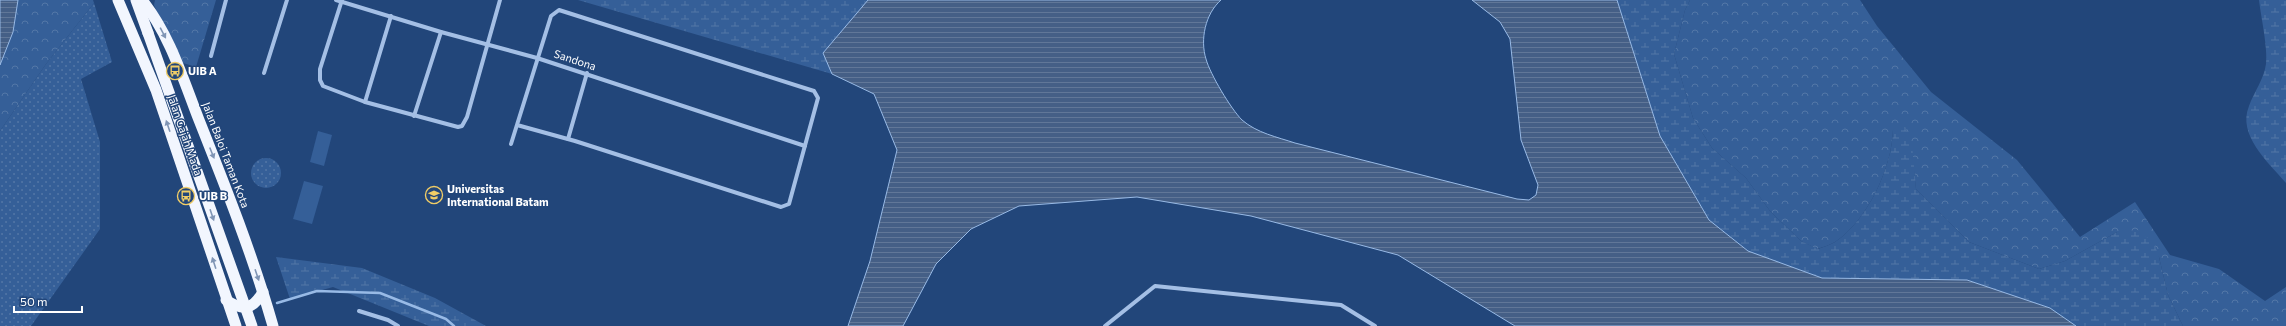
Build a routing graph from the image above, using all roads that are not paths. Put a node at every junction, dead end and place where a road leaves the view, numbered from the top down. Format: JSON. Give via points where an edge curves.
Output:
{"nodes":[{"id":1,"x":118,"y":0,"type":"edge"},
{"id":2,"x":136,"y":0,"type":"edge"},
{"id":3,"x":142,"y":0,"type":"edge"},
{"id":4,"x":226,"y":0,"type":"edge"},
{"id":5,"x":286,"y":0,"type":"edge"},
{"id":6,"x":336,"y":0,"type":"edge"},
{"id":7,"x":500,"y":0,"type":"edge"},
{"id":8,"x":342,"y":1,"type":"edge"},
{"id":9,"x":390,"y":16,"type":"junction"},
{"id":10,"x":441,"y":32,"type":"junction"},
{"id":11,"x":488,"y":43,"type":"junction"},
{"id":12,"x":211,"y":56,"type":"dead end"},
{"id":13,"x":537,"y":58,"type":"junction"},
{"id":14,"x":264,"y":73,"type":"dead end"},
{"id":15,"x":587,"y":73,"type":"junction"},
{"id":16,"x":365,"y":102,"type":"junction"},
{"id":17,"x":414,"y":116,"type":"junction"},
{"id":18,"x":517,"y":125,"type":"junction"},
{"id":19,"x":568,"y":140,"type":"junction"},
{"id":20,"x":512,"y":144,"type":"dead end"},
{"id":21,"x":805,"y":146,"type":"junction"},
{"id":22,"x":263,"y":292,"type":"junction"},
{"id":23,"x":226,"y":300,"type":"junction"},
{"id":24,"x":359,"y":311,"type":"dead end"},
{"id":25,"x":236,"y":326,"type":"edge"},
{"id":26,"x":252,"y":326,"type":"edge"},
{"id":27,"x":273,"y":326,"type":"edge"},
{"id":28,"x":398,"y":326,"type":"edge"},
{"id":29,"x":1105,"y":326,"type":"edge"},
{"id":30,"x":1375,"y":326,"type":"edge"}],
"edges":[{"from":23,"to":1,"type":"highway","name":"Jalan Gajah Mada","one_way":true,"via":[[156,90]]},
{"from":2,"to":26,"type":"highway","name":"Jalan Gajah Mada","one_way":true,"bridge":true},
{"from":3,"to":22,"type":"highway","name":"Jalan Baloi Taman Kota","one_way":true,"via":[[154,16],[173,52]]},
{"from":4,"to":12,"type":"street"},
{"from":5,"to":14,"type":"street"},
{"from":6,"to":8,"type":"street","name":"Sandona"},
{"from":7,"to":11,"type":"street"},
{"from":8,"to":9,"type":"street","name":"Sandona"},
{"from":8,"to":16,"type":"street","via":[[320,69],[320,80],[323,86]]},
{"from":9,"to":10,"type":"street","name":"Sandona"},
{"from":9,"to":16,"type":"street"},
{"from":10,"to":11,"type":"street","name":"Sandona"},
{"from":10,"to":17,"type":"street"},
{"from":11,"to":13,"type":"street","name":"Sandona"},
{"from":11,"to":17,"type":"street","via":[[466,122],[462,126]]},
{"from":13,"to":15,"type":"street","name":"Sandona"},
{"from":13,"to":18,"type":"street"},
{"from":13,"to":21,"type":"street","via":[[551,16],[559,10],[814,91],[818,98]]},
{"from":15,"to":19,"type":"street"},
{"from":15,"to":21,"type":"street","name":"Sandona"},
{"from":16,"to":17,"type":"street"},
{"from":18,"to":19,"type":"street"},
{"from":18,"to":20,"type":"street"},
{"from":19,"to":21,"type":"street","via":[[781,207],[789,204]]},
{"from":22,"to":23,"type":"highway","via":[[256,303],[249,307],[234,306]]},
{"from":22,"to":27,"type":"highway","name":"Jalan Baloi Taman Kota"},
{"from":23,"to":25,"type":"highway","name":"Jalan Gajah Mada"},
{"from":24,"to":28,"type":"street","via":[[388,320]]},
{"from":29,"to":30,"type":"street","via":[[1155,286],[1341,305]]}]}
